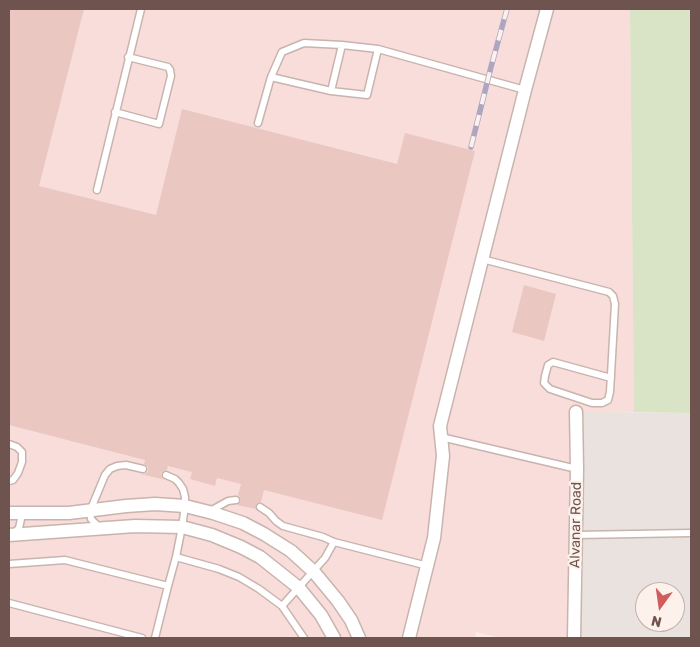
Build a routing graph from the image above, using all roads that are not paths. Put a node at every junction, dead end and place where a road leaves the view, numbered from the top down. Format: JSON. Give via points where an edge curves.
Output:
{"nodes":[{"id":1,"x":140,"y":9,"type":"edge"},
{"id":2,"x":547,"y":9,"type":"edge"},
{"id":3,"x":342,"y":45,"type":"junction"},
{"id":4,"x":378,"y":49,"type":"junction"},
{"id":5,"x":128,"y":57,"type":"junction"},
{"id":6,"x":271,"y":77,"type":"junction"},
{"id":7,"x":524,"y":90,"type":"junction"},
{"id":8,"x":331,"y":91,"type":"junction"},
{"id":9,"x":115,"y":112,"type":"junction"},
{"id":10,"x":258,"y":123,"type":"dead end"},
{"id":11,"x":97,"y":190,"type":"dead end"},
{"id":12,"x":482,"y":259,"type":"junction"},
{"id":13,"x":611,"y":378,"type":"junction"},
{"id":14,"x":578,"y":398,"type":"junction"},
{"id":15,"x":576,"y":412,"type":"joint"},
{"id":16,"x":441,"y":437,"type":"junction"},
{"id":17,"x":9,"y":444,"type":"edge"},
{"id":18,"x":143,"y":469,"type":"dead end"},
{"id":19,"x":577,"y":469,"type":"junction"},
{"id":20,"x":166,"y":475,"type":"dead end"},
{"id":21,"x":9,"y":481,"type":"edge"},
{"id":22,"x":236,"y":500,"type":"dead end"},
{"id":23,"x":185,"y":506,"type":"junction"},
{"id":24,"x":260,"y":506,"type":"dead end"},
{"id":25,"x":90,"y":511,"type":"junction"},
{"id":26,"x":210,"y":512,"type":"junction"},
{"id":27,"x":14,"y":513,"type":"edge"},
{"id":28,"x":100,"y":528,"type":"junction"},
{"id":29,"x":182,"y":528,"type":"junction"},
{"id":30,"x":691,"y":533,"type":"edge"},
{"id":31,"x":11,"y":535,"type":"edge"},
{"id":32,"x":576,"y":535,"type":"junction"},
{"id":33,"x":334,"y":542,"type":"junction"},
{"id":34,"x":176,"y":557,"type":"junction"},
{"id":35,"x":9,"y":564,"type":"edge"},
{"id":36,"x":428,"y":566,"type":"junction"},
{"id":37,"x":314,"y":572,"type":"junction"},
{"id":38,"x":168,"y":586,"type":"junction"},
{"id":39,"x":299,"y":588,"type":"junction"},
{"id":40,"x":9,"y":603,"type":"edge"},
{"id":41,"x":282,"y":606,"type":"junction"},
{"id":42,"x":123,"y":636,"type":"edge"},
{"id":43,"x":142,"y":638,"type":"edge"},
{"id":44,"x":155,"y":638,"type":"edge"},
{"id":45,"x":304,"y":638,"type":"edge"},
{"id":46,"x":334,"y":638,"type":"edge"},
{"id":47,"x":359,"y":638,"type":"edge"},
{"id":48,"x":409,"y":638,"type":"edge"},
{"id":49,"x":574,"y":638,"type":"edge"}],
"edges":[{"from":1,"to":5,"type":"lane"},
{"from":2,"to":7,"type":"street"},
{"from":3,"to":4,"type":"lane"},
{"from":3,"to":6,"type":"lane","via":[[304,43],[282,52]]},
{"from":3,"to":8,"type":"lane"},
{"from":4,"to":7,"type":"lane"},
{"from":4,"to":8,"type":"lane","via":[[367,95]]},
{"from":5,"to":9,"type":"lane"},
{"from":5,"to":9,"type":"lane","via":[[168,67],[171,76],[159,124]]},
{"from":6,"to":8,"type":"lane"},
{"from":6,"to":10,"type":"lane"},
{"from":7,"to":12,"type":"street"},
{"from":9,"to":11,"type":"lane"},
{"from":12,"to":13,"type":"lane","via":[[613,296]]},
{"from":12,"to":16,"type":"street","via":[[440,426]]},
{"from":13,"to":14,"type":"lane","via":[[608,400],[592,403]]},
{"from":13,"to":14,"type":"lane","via":[[553,362],[548,365],[544,383],[550,389]]},
{"from":14,"to":15,"type":"lane"},
{"from":15,"to":19,"type":"street","name":"Alvanar Road"},
{"from":16,"to":19,"type":"lane"},
{"from":16,"to":36,"type":"street","via":[[443,456]]},
{"from":17,"to":21,"type":"lane","via":[[22,452],[22,462],[18,474]]},
{"from":18,"to":25,"type":"lane","via":[[126,465],[110,469]]},
{"from":19,"to":32,"type":"street","name":"Alvanar Road"},
{"from":20,"to":23,"type":"lane","via":[[179,482]]},
{"from":22,"to":26,"type":"lane"},
{"from":23,"to":25,"type":"street","via":[[145,504]]},
{"from":23,"to":26,"type":"street"},
{"from":23,"to":29,"type":"lane"},
{"from":24,"to":33,"type":"lane","via":[[283,526]]},
{"from":25,"to":27,"type":"street"},
{"from":25,"to":28,"type":"lane"},
{"from":26,"to":37,"type":"street","via":[[264,534]]},
{"from":27,"to":31,"type":"lane","via":[[21,520],[19,528]]},
{"from":28,"to":29,"type":"street"},
{"from":28,"to":31,"type":"street"},
{"from":29,"to":34,"type":"lane"},
{"from":29,"to":39,"type":"street","via":[[212,535],[260,557]]},
{"from":30,"to":32,"type":"lane"},
{"from":32,"to":49,"type":"street","name":"Alvanar Road"},
{"from":33,"to":36,"type":"lane"},
{"from":33,"to":37,"type":"lane"},
{"from":34,"to":38,"type":"lane"},
{"from":34,"to":41,"type":"lane","via":[[239,577]]},
{"from":35,"to":38,"type":"lane","via":[[65,560]]},
{"from":36,"to":48,"type":"street"},
{"from":37,"to":39,"type":"lane"},
{"from":37,"to":47,"type":"street","via":[[351,620]]},
{"from":38,"to":44,"type":"lane"},
{"from":39,"to":41,"type":"lane"},
{"from":39,"to":46,"type":"street","via":[[321,615]]},
{"from":40,"to":42,"type":"lane"},
{"from":41,"to":45,"type":"lane"},
{"from":42,"to":43,"type":"lane"}]}
